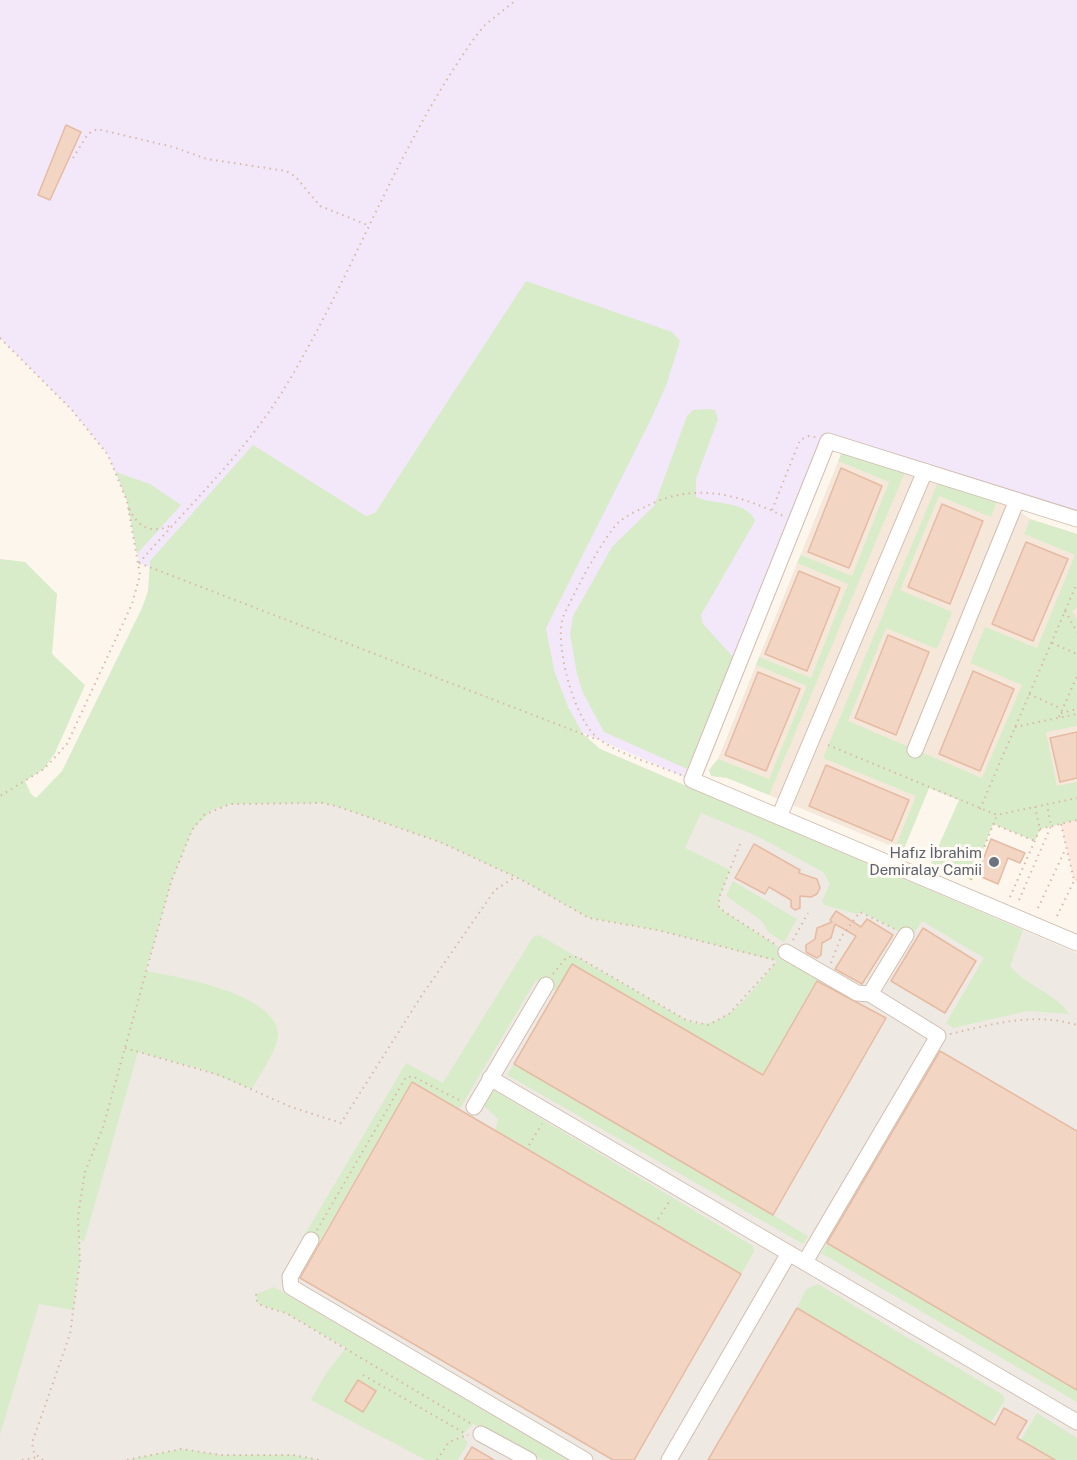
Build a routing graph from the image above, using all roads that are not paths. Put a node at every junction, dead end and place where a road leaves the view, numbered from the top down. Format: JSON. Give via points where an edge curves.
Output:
{"nodes":[{"id":1,"x":926,"y":471,"type":"junction"},
{"id":2,"x":1017,"y":500,"type":"junction"},
{"id":3,"x":1077,"y":519,"type":"edge"},
{"id":4,"x":915,"y":750,"type":"dead end"},
{"id":5,"x":779,"y":817,"type":"junction"},
{"id":6,"x":906,"y":935,"type":"road end"},
{"id":7,"x":1077,"y":943,"type":"edge"},
{"id":8,"x":782,"y":956,"type":"road end"},
{"id":9,"x":546,"y":985,"type":"road end"},
{"id":10,"x":870,"y":994,"type":"junction"},
{"id":11,"x":490,"y":1078,"type":"junction"},
{"id":12,"x":474,"y":1107,"type":"road end"},
{"id":13,"x":311,"y":1240,"type":"road end"},
{"id":14,"x":789,"y":1253,"type":"junction"},
{"id":15,"x":805,"y":1262,"type":"junction"},
{"id":16,"x":1077,"y":1422,"type":"edge"},
{"id":17,"x":474,"y":1434,"type":"road end"},
{"id":18,"x":529,"y":1460,"type":"edge"},
{"id":19,"x":585,"y":1460,"type":"edge"},
{"id":20,"x":669,"y":1460,"type":"edge"}],
"edges":[{"from":1,"to":2,"type":"street"},
{"from":1,"to":5,"type":"street"},
{"from":1,"to":5,"type":"street","via":[[828,441],[692,780]]},
{"from":2,"to":3,"type":"street"},
{"from":2,"to":4,"type":"street"},
{"from":5,"to":7,"type":"street"},
{"from":6,"to":10,"type":"street"},
{"from":8,"to":10,"type":"street","via":[[857,993]]},
{"from":9,"to":11,"type":"street"},
{"from":10,"to":15,"type":"street","via":[[938,1036]]},
{"from":11,"to":12,"type":"street"},
{"from":11,"to":14,"type":"street"},
{"from":13,"to":19,"type":"street","via":[[290,1277],[291,1287]]},
{"from":14,"to":15,"type":"street"},
{"from":14,"to":20,"type":"street"},
{"from":15,"to":16,"type":"street"},
{"from":17,"to":18,"type":"street"}]}
